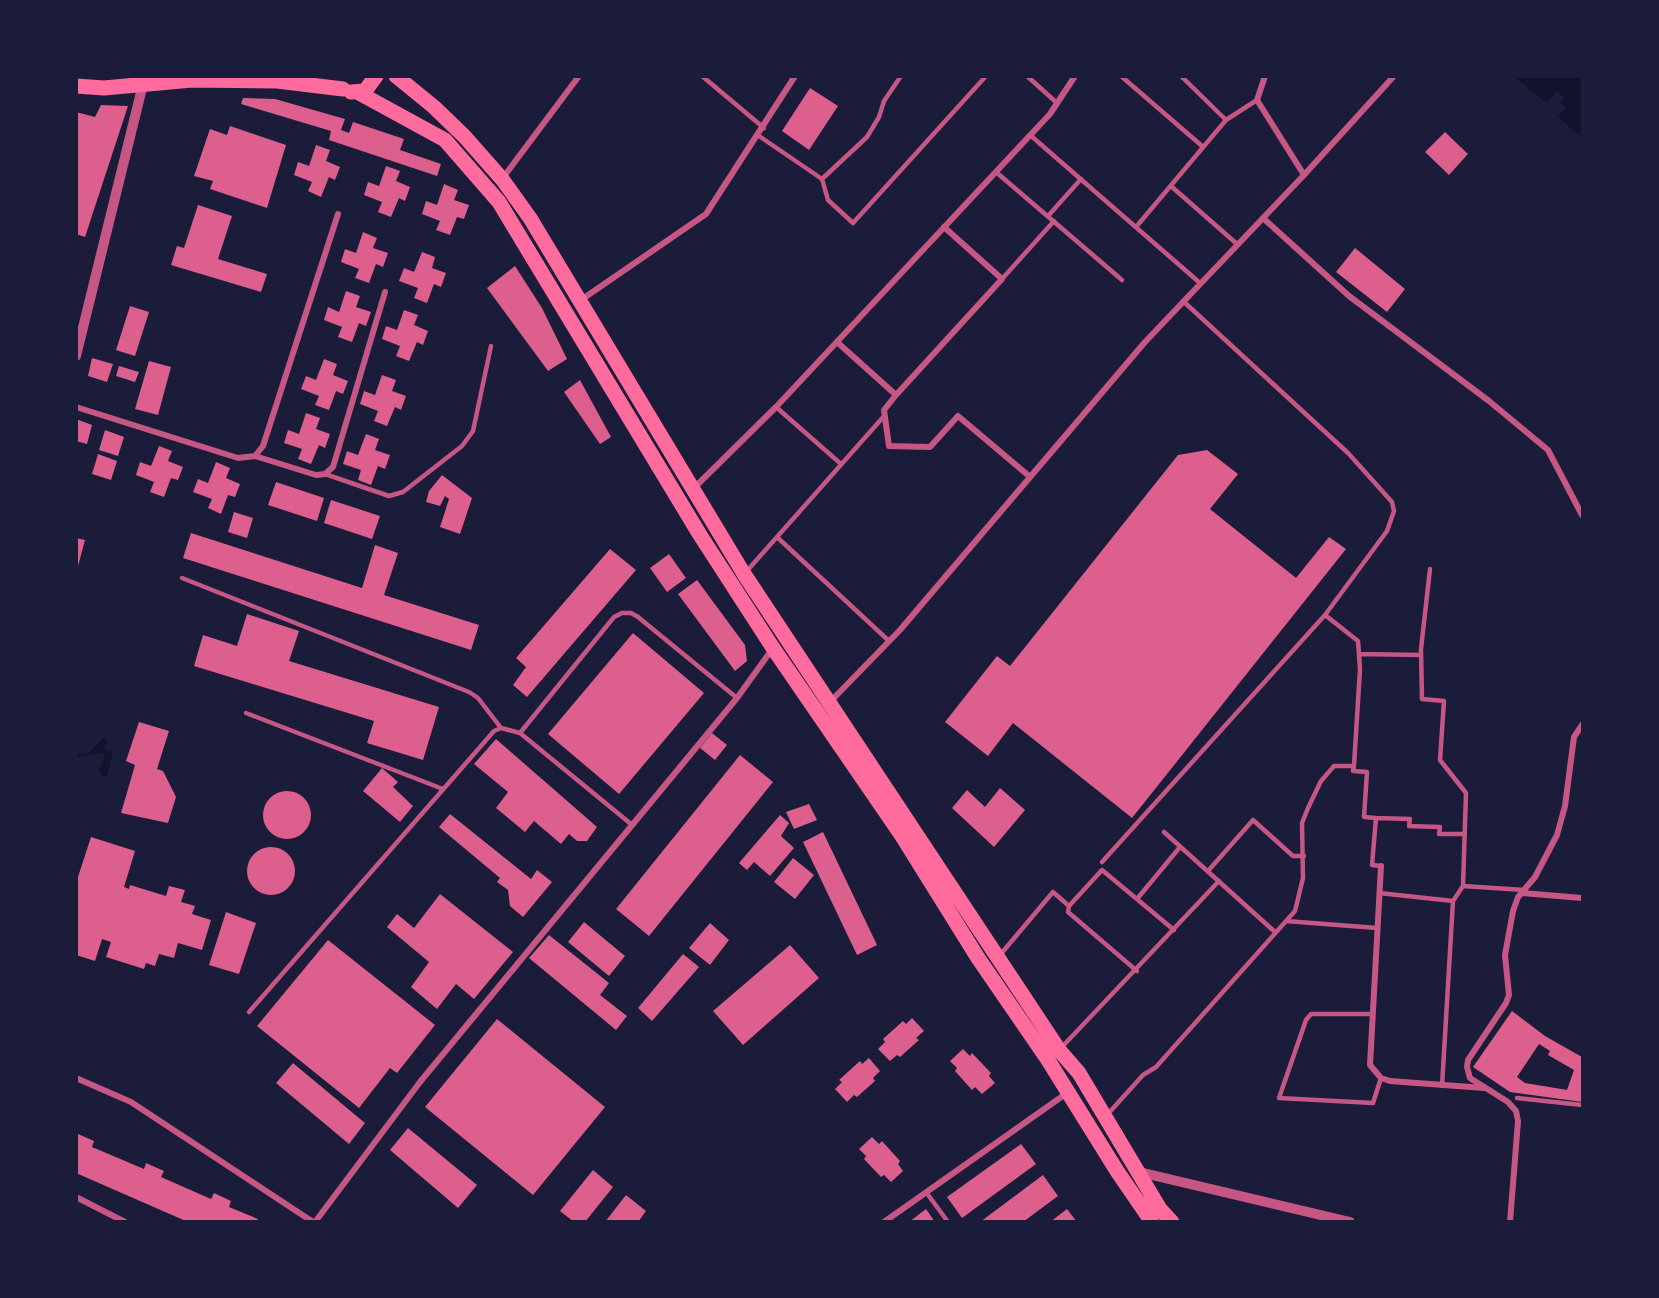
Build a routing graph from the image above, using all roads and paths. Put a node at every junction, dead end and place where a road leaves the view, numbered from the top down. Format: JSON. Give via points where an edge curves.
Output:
{"nodes":[{"id":1,"x":376,"y":76,"type":"edge"},
{"id":2,"x":579,"y":76,"type":"edge"},
{"id":3,"x":702,"y":76,"type":"edge"},
{"id":4,"x":795,"y":76,"type":"edge"},
{"id":5,"x":901,"y":76,"type":"edge"},
{"id":6,"x":986,"y":76,"type":"edge"},
{"id":7,"x":1027,"y":76,"type":"edge"},
{"id":8,"x":1075,"y":76,"type":"edge"},
{"id":9,"x":1121,"y":76,"type":"edge"},
{"id":10,"x":1181,"y":76,"type":"edge"},
{"id":11,"x":1265,"y":76,"type":"edge"},
{"id":12,"x":1394,"y":76,"type":"edge"},
{"id":13,"x":396,"y":77,"type":"edge"},
{"id":14,"x":144,"y":81,"type":"edge"},
{"id":15,"x":339,"y":83,"type":"edge"},
{"id":16,"x":76,"y":86,"type":"edge"},
{"id":17,"x":359,"y":93,"type":"junction"},
{"id":18,"x":1257,"y":100,"type":"junction"},
{"id":19,"x":1057,"y":103,"type":"junction"},
{"id":20,"x":1226,"y":120,"type":"junction"},
{"id":21,"x":764,"y":128,"type":"junction"},
{"id":22,"x":1030,"y":135,"type":"junction"},
{"id":23,"x":759,"y":136,"type":"junction"},
{"id":24,"x":1202,"y":146,"type":"junction"},
{"id":25,"x":996,"y":172,"type":"junction"},
{"id":26,"x":1304,"y":175,"type":"junction"},
{"id":27,"x":502,"y":179,"type":"junction"},
{"id":28,"x":822,"y":179,"type":"junction"},
{"id":29,"x":1081,"y":179,"type":"junction"},
{"id":30,"x":1172,"y":187,"type":"junction"},
{"id":31,"x":338,"y":214,"type":"dead end"},
{"id":32,"x":1048,"y":216,"type":"junction"},
{"id":33,"x":1263,"y":218,"type":"junction"},
{"id":34,"x":1054,"y":221,"type":"junction"},
{"id":35,"x":944,"y":227,"type":"junction"},
{"id":36,"x":1136,"y":227,"type":"junction"},
{"id":37,"x":1238,"y":244,"type":"junction"},
{"id":38,"x":1002,"y":279,"type":"junction"},
{"id":39,"x":1122,"y":280,"type":"dead end"},
{"id":40,"x":1200,"y":283,"type":"junction"},
{"id":41,"x":385,"y":292,"type":"dead end"},
{"id":42,"x":580,"y":300,"type":"junction"},
{"id":43,"x":1183,"y":301,"type":"junction"},
{"id":44,"x":837,"y":342,"type":"junction"},
{"id":45,"x":491,"y":346,"type":"dead end"},
{"id":46,"x":76,"y":356,"type":"edge"},
{"id":47,"x":896,"y":395,"type":"junction"},
{"id":48,"x":76,"y":407,"type":"edge"},
{"id":49,"x":776,"y":407,"type":"junction"},
{"id":50,"x":885,"y":415,"type":"junction"},
{"id":51,"x":255,"y":456,"type":"junction"},
{"id":52,"x":842,"y":465,"type":"junction"},
{"id":53,"x":325,"y":474,"type":"junction"},
{"id":54,"x":1029,"y":476,"type":"junction"},
{"id":55,"x":693,"y":489,"type":"junction"},
{"id":56,"x":1582,"y":515,"type":"edge"},
{"id":57,"x":778,"y":538,"type":"junction"},
{"id":58,"x":1430,"y":569,"type":"dead end"},
{"id":59,"x":744,"y":574,"type":"junction"},
{"id":60,"x":182,"y":578,"type":"dead end"},
{"id":61,"x":1325,"y":615,"type":"junction"},
{"id":62,"x":889,"y":641,"type":"junction"},
{"id":63,"x":773,"y":648,"type":"junction"},
{"id":64,"x":1359,"y":654,"type":"junction"},
{"id":65,"x":1421,"y":655,"type":"junction"},
{"id":66,"x":737,"y":698,"type":"junction"},
{"id":67,"x":830,"y":703,"type":"junction"},
{"id":68,"x":246,"y":713,"type":"dead end"},
{"id":69,"x":1582,"y":725,"type":"edge"},
{"id":70,"x":501,"y":728,"type":"junction"},
{"id":71,"x":520,"y":733,"type":"junction"},
{"id":72,"x":1354,"y":765,"type":"junction"},
{"id":73,"x":443,"y":789,"type":"junction"},
{"id":74,"x":1376,"y":818,"type":"junction"},
{"id":75,"x":631,"y":824,"type":"junction"},
{"id":76,"x":1164,"y":832,"type":"dead end"},
{"id":77,"x":1465,"y":834,"type":"junction"},
{"id":78,"x":1180,"y":847,"type":"junction"},
{"id":79,"x":1304,"y":856,"type":"junction"},
{"id":80,"x":1102,"y":862,"type":"dead end"},
{"id":81,"x":1381,"y":866,"type":"joint"},
{"id":82,"x":1208,"y":871,"type":"junction"},
{"id":83,"x":1218,"y":881,"type":"junction"},
{"id":84,"x":1463,"y":886,"type":"junction"},
{"id":85,"x":1523,"y":892,"type":"junction"},
{"id":86,"x":1379,"y":893,"type":"junction"},
{"id":87,"x":1582,"y":898,"type":"edge"},
{"id":88,"x":1137,"y":899,"type":"junction"},
{"id":89,"x":1453,"y":900,"type":"junction"},
{"id":90,"x":1069,"y":906,"type":"junction"},
{"id":91,"x":1286,"y":921,"type":"junction"},
{"id":92,"x":1377,"y":928,"type":"junction"},
{"id":93,"x":1174,"y":930,"type":"junction"},
{"id":94,"x":1275,"y":932,"type":"junction"},
{"id":95,"x":999,"y":956,"type":"junction"},
{"id":96,"x":1137,"y":971,"type":"junction"},
{"id":97,"x":249,"y":1012,"type":"dead end"},
{"id":98,"x":1373,"y":1014,"type":"junction"},
{"id":99,"x":1059,"y":1050,"type":"junction"},
{"id":100,"x":76,"y":1078,"type":"edge"},
{"id":101,"x":1381,"y":1078,"type":"junction"},
{"id":102,"x":1442,"y":1086,"type":"junction"},
{"id":103,"x":1485,"y":1089,"type":"junction"},
{"id":104,"x":1067,"y":1092,"type":"junction"},
{"id":105,"x":1517,"y":1098,"type":"dead end"},
{"id":106,"x":1582,"y":1105,"type":"edge"},
{"id":107,"x":1106,"y":1118,"type":"junction"},
{"id":108,"x":1117,"y":1171,"type":"junction"},
{"id":109,"x":1135,"y":1171,"type":"junction"},
{"id":110,"x":926,"y":1192,"type":"junction"},
{"id":111,"x":76,"y":1197,"type":"edge"},
{"id":112,"x":125,"y":1221,"type":"edge"},
{"id":113,"x":314,"y":1221,"type":"edge"},
{"id":114,"x":884,"y":1221,"type":"edge"},
{"id":115,"x":948,"y":1221,"type":"edge"},
{"id":116,"x":1152,"y":1221,"type":"edge"},
{"id":117,"x":1171,"y":1221,"type":"edge"},
{"id":118,"x":1350,"y":1221,"type":"edge"},
{"id":119,"x":1510,"y":1221,"type":"edge"}],
"edges":[{"from":1,"to":17,"type":"main road","via":[[370,87]]},
{"from":2,"to":27,"type":"street"},
{"from":3,"to":21,"type":"lane"},
{"from":4,"to":21,"type":"street"},
{"from":5,"to":28,"type":"lane","via":[[867,137]]},
{"from":6,"to":28,"type":"lane","via":[[853,223],[828,200]]},
{"from":7,"to":19,"type":"lane"},
{"from":8,"to":19,"type":"street"},
{"from":9,"to":24,"type":"lane"},
{"from":10,"to":20,"type":"lane"},
{"from":11,"to":18,"type":"street"},
{"from":12,"to":26,"type":"street"},
{"from":13,"to":27,"type":"main road","via":[[434,107]]},
{"from":14,"to":15,"type":"main road"},
{"from":14,"to":16,"type":"main road","via":[[104,88]]},
{"from":14,"to":46,"type":"street"},
{"from":15,"to":17,"type":"main road"},
{"from":17,"to":63,"type":"main road","via":[[445,140],[499,202],[700,535]]},
{"from":18,"to":20,"type":"lane"},
{"from":18,"to":26,"type":"street"},
{"from":19,"to":22,"type":"street"},
{"from":20,"to":24,"type":"lane"},
{"from":21,"to":23,"type":"street"},
{"from":22,"to":25,"type":"street"},
{"from":22,"to":29,"type":"lane"},
{"from":23,"to":28,"type":"lane"},
{"from":23,"to":42,"type":"street","via":[[706,214]]},
{"from":24,"to":30,"type":"lane"},
{"from":25,"to":32,"type":"lane"},
{"from":25,"to":35,"type":"street"},
{"from":26,"to":33,"type":"street"},
{"from":27,"to":42,"type":"main road"},
{"from":29,"to":32,"type":"lane"},
{"from":29,"to":36,"type":"lane"},
{"from":30,"to":36,"type":"lane"},
{"from":30,"to":37,"type":"lane"},
{"from":31,"to":51,"type":"street","via":[[263,446]]},
{"from":32,"to":34,"type":"lane"},
{"from":33,"to":37,"type":"street"},
{"from":33,"to":56,"type":"street","via":[[1348,296],[1489,400],[1548,450]]},
{"from":34,"to":38,"type":"lane"},
{"from":34,"to":39,"type":"lane"},
{"from":35,"to":38,"type":"street"},
{"from":35,"to":44,"type":"street"},
{"from":36,"to":40,"type":"lane"},
{"from":37,"to":40,"type":"street"},
{"from":38,"to":47,"type":"street"},
{"from":40,"to":43,"type":"street"},
{"from":41,"to":53,"type":"street","via":[[333,466]]},
{"from":42,"to":55,"type":"main road"},
{"from":43,"to":54,"type":"street"},
{"from":43,"to":61,"type":"lane","via":[[1348,453],[1392,502],[1394,511],[1387,531]]},
{"from":44,"to":47,"type":"street"},
{"from":44,"to":49,"type":"street"},
{"from":45,"to":53,"type":"lane","via":[[473,431],[462,446],[404,492],[388,496]]},
{"from":47,"to":50,"type":"street","via":[[884,410]]},
{"from":48,"to":51,"type":"street","via":[[238,458]]},
{"from":49,"to":52,"type":"lane"},
{"from":49,"to":55,"type":"street"},
{"from":50,"to":52,"type":"lane"},
{"from":50,"to":54,"type":"street","via":[[889,446],[930,447],[958,416]]},
{"from":51,"to":53,"type":"street","via":[[316,475]]},
{"from":52,"to":57,"type":"lane"},
{"from":54,"to":62,"type":"street"},
{"from":55,"to":59,"type":"main road"},
{"from":57,"to":59,"type":"lane"},
{"from":57,"to":62,"type":"lane"},
{"from":58,"to":65,"type":"lane"},
{"from":59,"to":67,"type":"main road"},
{"from":60,"to":70,"type":"lane","via":[[469,692]]},
{"from":61,"to":64,"type":"lane","via":[[1358,642]]},
{"from":61,"to":80,"type":"lane"},
{"from":62,"to":67,"type":"street"},
{"from":63,"to":66,"type":"street"},
{"from":63,"to":104,"type":"main road","via":[[902,836]]},
{"from":64,"to":65,"type":"lane"},
{"from":64,"to":72,"type":"lane"},
{"from":65,"to":77,"type":"lane","via":[[1422,699],[1444,701],[1440,760],[1466,793]]},
{"from":66,"to":71,"type":"lane","via":[[638,617],[622,614],[614,617]]},
{"from":66,"to":75,"type":"street"},
{"from":67,"to":95,"type":"main road"},
{"from":68,"to":73,"type":"lane"},
{"from":69,"to":85,"type":"street","via":[[1574,737],[1557,835],[1547,858]]},
{"from":70,"to":71,"type":"lane"},
{"from":70,"to":73,"type":"lane","via":[[494,731]]},
{"from":71,"to":75,"type":"lane"},
{"from":72,"to":74,"type":"lane","via":[[1353,771],[1367,772],[1364,818]]},
{"from":72,"to":79,"type":"lane","via":[[1334,766],[1321,782],[1302,823]]},
{"from":73,"to":97,"type":"lane"},
{"from":74,"to":77,"type":"lane","via":[[1410,819],[1409,826],[1440,827],[1439,834]]},
{"from":74,"to":81,"type":"lane","via":[[1372,865]]},
{"from":75,"to":113,"type":"street","via":[[420,1082]]},
{"from":76,"to":78,"type":"lane"},
{"from":77,"to":84,"type":"lane"},
{"from":78,"to":82,"type":"lane"},
{"from":78,"to":88,"type":"lane"},
{"from":79,"to":82,"type":"lane","via":[[1293,856],[1253,820]]},
{"from":79,"to":91,"type":"lane","via":[[1300,896]]},
{"from":81,"to":86,"type":"street"},
{"from":82,"to":83,"type":"lane"},
{"from":83,"to":93,"type":"lane"},
{"from":83,"to":94,"type":"lane"},
{"from":84,"to":85,"type":"lane"},
{"from":84,"to":89,"type":"lane"},
{"from":85,"to":87,"type":"street"},
{"from":85,"to":103,"type":"street","via":[[1507,936],[1509,995],[1468,1060],[1470,1078]]},
{"from":86,"to":89,"type":"lane"},
{"from":86,"to":92,"type":"street"},
{"from":88,"to":90,"type":"lane","via":[[1102,870]]},
{"from":88,"to":93,"type":"lane"},
{"from":89,"to":102,"type":"lane"},
{"from":90,"to":95,"type":"lane","via":[[1053,892]]},
{"from":90,"to":96,"type":"lane","via":[[1068,912]]},
{"from":91,"to":92,"type":"lane"},
{"from":91,"to":94,"type":"lane"},
{"from":92,"to":98,"type":"street"},
{"from":93,"to":96,"type":"lane"},
{"from":94,"to":107,"type":"lane"},
{"from":95,"to":99,"type":"main road"},
{"from":96,"to":99,"type":"lane"},
{"from":98,"to":101,"type":"street","via":[[1370,1065]]},
{"from":98,"to":101,"type":"lane","via":[[1311,1014],[1279,1098],[1373,1103]]},
{"from":99,"to":107,"type":"main road"},
{"from":100,"to":113,"type":"street","via":[[131,1102]]},
{"from":101,"to":102,"type":"street"},
{"from":102,"to":103,"type":"street"},
{"from":103,"to":119,"type":"street","via":[[1508,1102],[1518,1121]]},
{"from":104,"to":108,"type":"main road"},
{"from":104,"to":110,"type":"street"},
{"from":105,"to":106,"type":"lane"},
{"from":107,"to":109,"type":"main road"},
{"from":108,"to":109,"type":"street"},
{"from":108,"to":116,"type":"main road"},
{"from":109,"to":117,"type":"main road"},
{"from":109,"to":118,"type":"street"},
{"from":110,"to":114,"type":"street"},
{"from":110,"to":115,"type":"lane"},
{"from":111,"to":112,"type":"street"}]}
